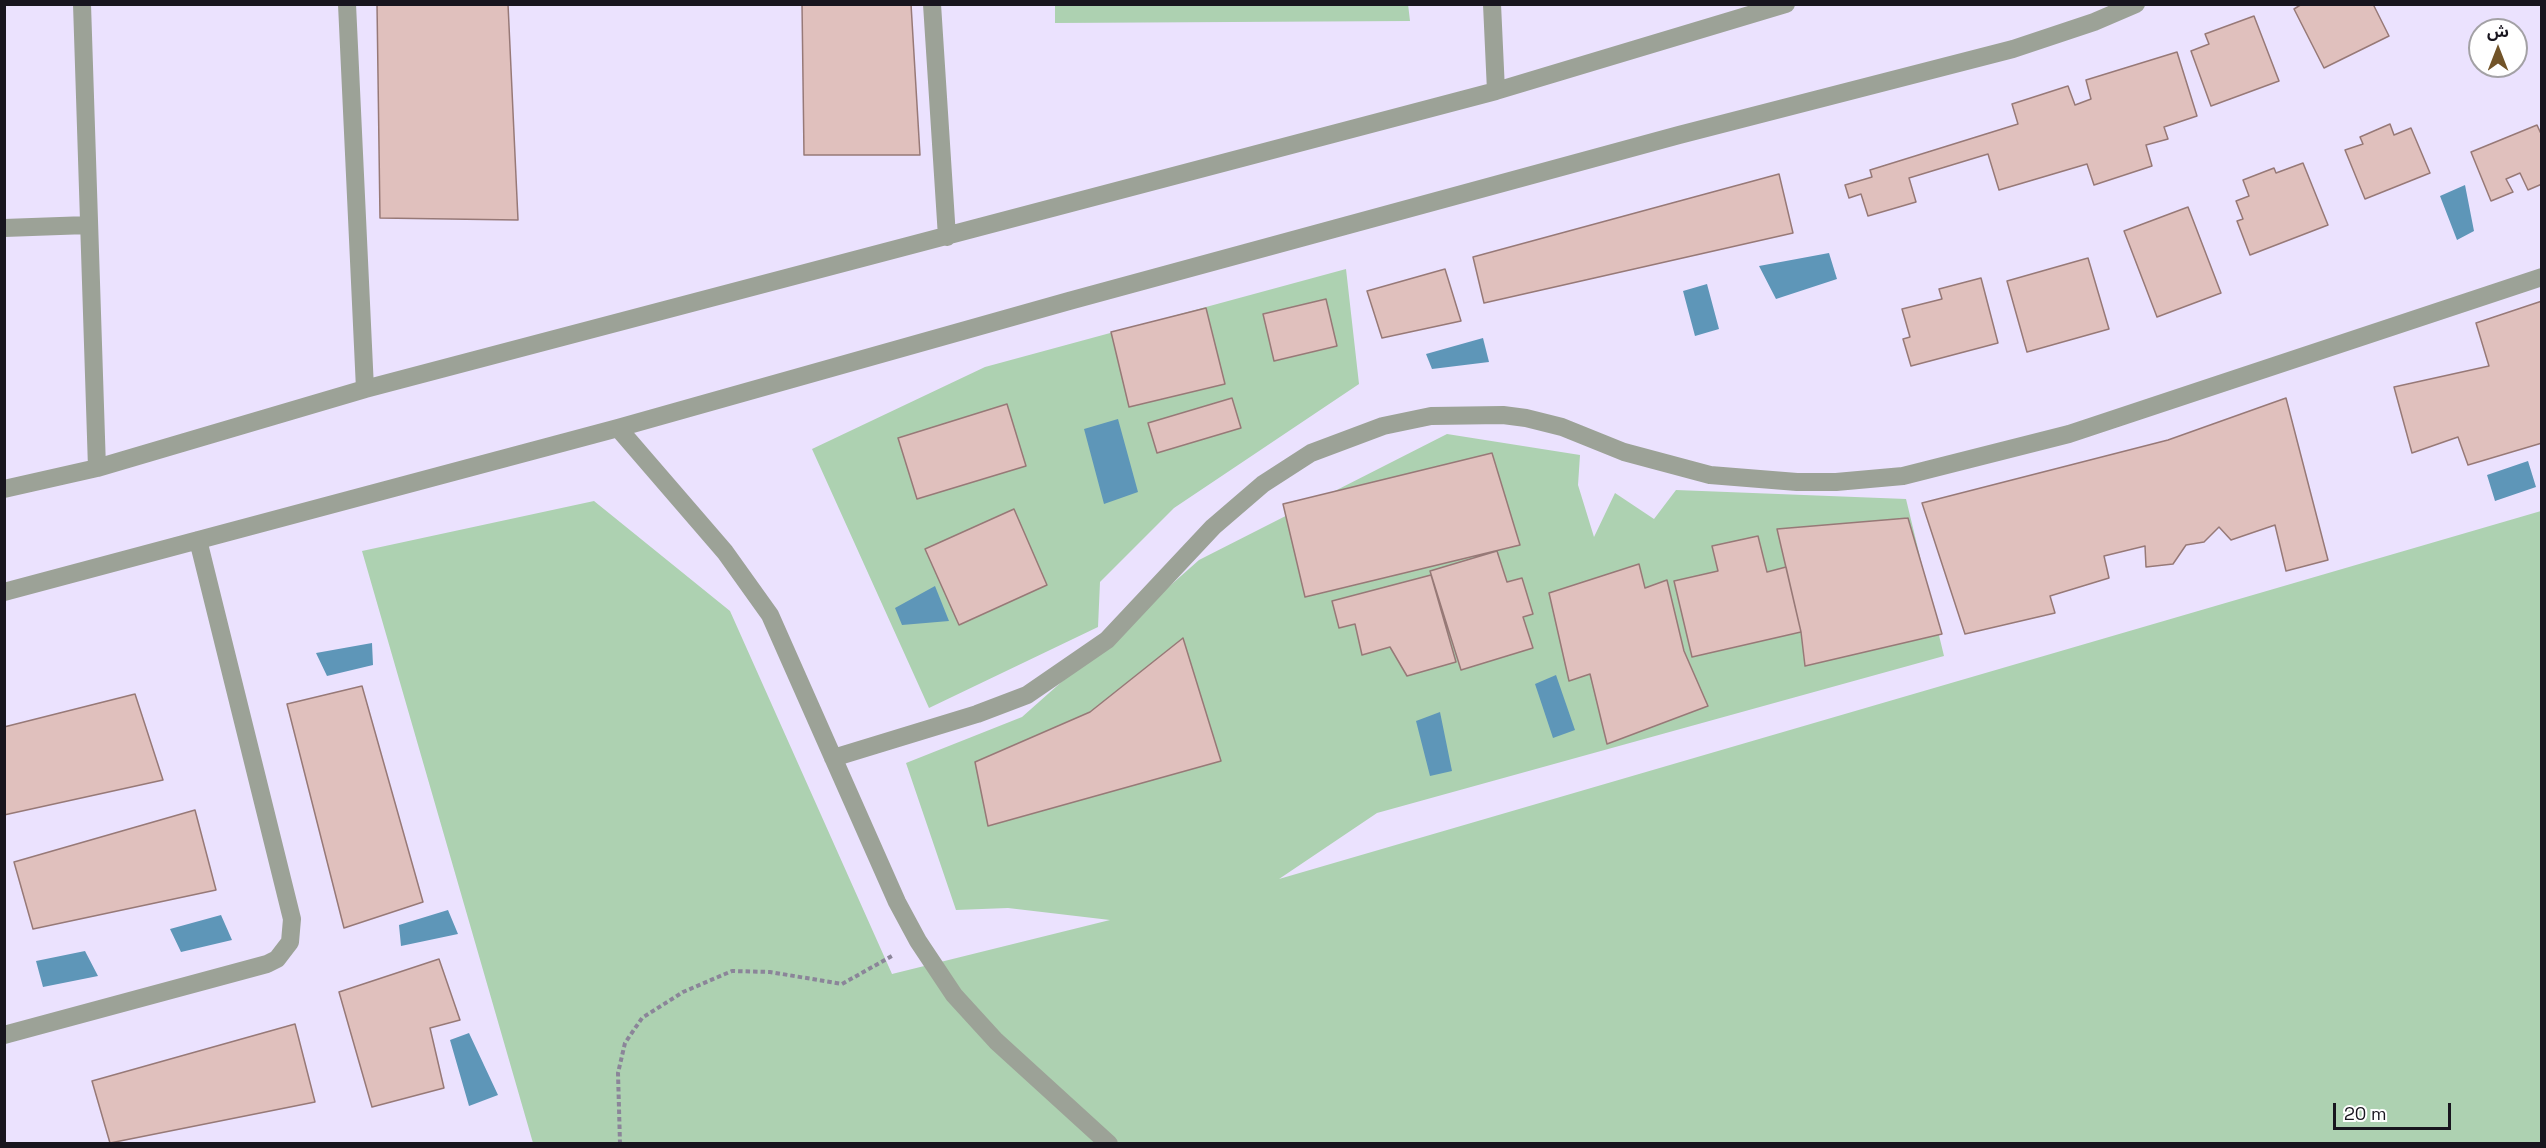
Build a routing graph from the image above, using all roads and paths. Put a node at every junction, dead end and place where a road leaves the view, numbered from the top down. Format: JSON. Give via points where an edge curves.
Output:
{"nodes":[{"id":1,"x":82,"y":4,"type":"edge"},
{"id":2,"x":347,"y":4,"type":"edge"},
{"id":3,"x":932,"y":4,"type":"edge"},
{"id":4,"x":1492,"y":4,"type":"edge"},
{"id":5,"x":1786,"y":4,"type":"edge"},
{"id":6,"x":2136,"y":4,"type":"edge"},
{"id":7,"x":1496,"y":92,"type":"junction"},
{"id":8,"x":88,"y":225,"type":"junction"},
{"id":9,"x":4,"y":228,"type":"edge"},
{"id":10,"x":946,"y":237,"type":"junction"},
{"id":11,"x":2541,"y":277,"type":"edge"},
{"id":12,"x":365,"y":389,"type":"junction"},
{"id":13,"x":618,"y":428,"type":"junction"},
{"id":14,"x":97,"y":468,"type":"junction"},
{"id":15,"x":4,"y":489,"type":"edge"},
{"id":16,"x":198,"y":540,"type":"junction"},
{"id":17,"x":4,"y":592,"type":"edge"},
{"id":18,"x":833,"y":758,"type":"junction"},
{"id":19,"x":918,"y":941,"type":"junction"},
{"id":20,"x":4,"y":1035,"type":"edge"},
{"id":21,"x":620,"y":1143,"type":"edge"},
{"id":22,"x":1110,"y":1143,"type":"edge"}],
"edges":[{"from":1,"to":8,"type":"street"},
{"from":2,"to":12,"type":"street"},
{"from":3,"to":10,"type":"street"},
{"from":4,"to":7,"type":"street"},
{"from":5,"to":7,"type":"street"},
{"from":6,"to":13,"type":"street","via":[[2013,49],[1667,138]]},
{"from":7,"to":10,"type":"street"},
{"from":8,"to":9,"type":"street"},
{"from":8,"to":14,"type":"street"},
{"from":10,"to":12,"type":"street"},
{"from":11,"to":18,"type":"street","via":[[2069,434],[1904,476],[1797,482],[1710,475],[1624,452],[1562,427],[1503,415],[1431,416],[1383,426],[1311,453],[1263,484],[1213,527],[1107,640],[1027,694],[977,714]]},
{"from":12,"to":14,"type":"street"},
{"from":13,"to":16,"type":"street"},
{"from":13,"to":18,"type":"street","via":[[725,552],[770,615]]},
{"from":14,"to":15,"type":"street"},
{"from":16,"to":17,"type":"street"},
{"from":16,"to":20,"type":"street","via":[[292,919],[290,942],[277,959],[267,964]]},
{"from":18,"to":19,"type":"street"},
{"from":19,"to":21,"type":"path","via":[[842,984],[770,972],[732,971],[683,992],[642,1018],[625,1043],[618,1073]]},
{"from":19,"to":22,"type":"street","via":[[954,995],[996,1041]]}]}
